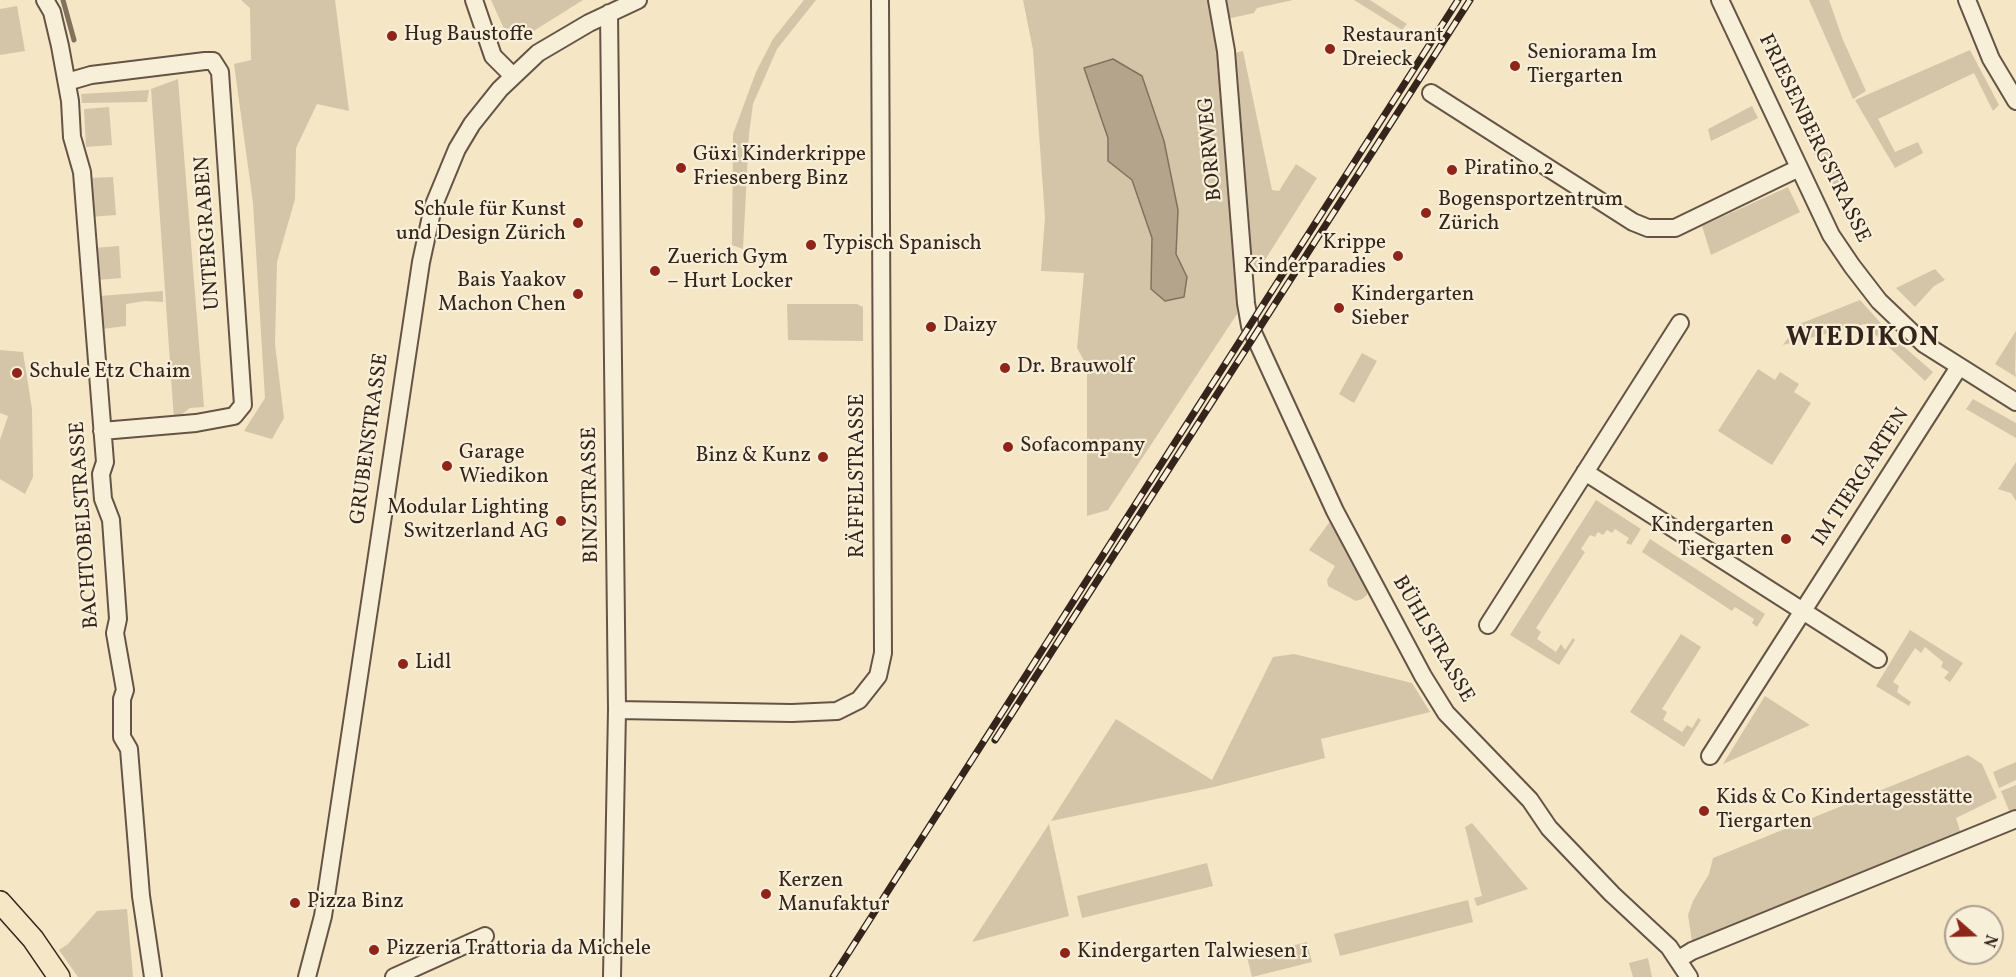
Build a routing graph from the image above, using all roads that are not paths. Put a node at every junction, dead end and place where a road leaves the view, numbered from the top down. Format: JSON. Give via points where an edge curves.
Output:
{"nodes":[{"id":1,"x":45,"y":0,"type":"edge"},
{"id":2,"x":474,"y":0,"type":"edge"},
{"id":3,"x":638,"y":0,"type":"edge"},
{"id":4,"x":880,"y":0,"type":"edge"},
{"id":5,"x":1217,"y":0,"type":"edge"},
{"id":6,"x":1720,"y":0,"type":"edge"},
{"id":7,"x":1967,"y":0,"type":"edge"},
{"id":8,"x":609,"y":13,"type":"junction"},
{"id":9,"x":513,"y":76,"type":"junction"},
{"id":10,"x":67,"y":82,"type":"junction"},
{"id":11,"x":1431,"y":93,"type":"dead end"},
{"id":12,"x":2016,"y":101,"type":"edge"},
{"id":13,"x":1799,"y":168,"type":"junction"},
{"id":14,"x":1247,"y":296,"type":"joint"},
{"id":15,"x":1680,"y":323,"type":"dead end"},
{"id":16,"x":1959,"y":367,"type":"junction"},
{"id":17,"x":2016,"y":402,"type":"edge"},
{"id":18,"x":102,"y":431,"type":"junction"},
{"id":19,"x":1585,"y":472,"type":"junction"},
{"id":20,"x":1803,"y":612,"type":"junction"},
{"id":21,"x":1488,"y":625,"type":"dead end"},
{"id":22,"x":1878,"y":659,"type":"dead end"},
{"id":23,"x":617,"y":710,"type":"junction"},
{"id":24,"x":1710,"y":756,"type":"dead end"},
{"id":25,"x":2016,"y":819,"type":"edge"},
{"id":26,"x":0,"y":902,"type":"edge"},
{"id":27,"x":484,"y":936,"type":"dead end"},
{"id":28,"x":1679,"y":959,"type":"junction"},
{"id":29,"x":59,"y":977,"type":"edge"},
{"id":30,"x":153,"y":977,"type":"edge"},
{"id":31,"x":307,"y":977,"type":"edge"},
{"id":32,"x":394,"y":977,"type":"edge"},
{"id":33,"x":612,"y":977,"type":"edge"},
{"id":34,"x":1689,"y":977,"type":"edge"}],
"edges":[{"from":1,"to":10,"type":"street","name":"BACHTOBELSTRASSE","via":[[52,12]]},
{"from":2,"to":9,"type":"street","via":[[493,56]]},
{"from":3,"to":8,"type":"street","name":"GRUBENSTRASSE"},
{"from":4,"to":23,"type":"street","name":"RÄFFELSTRASSE","via":[[880,669],[867,693],[837,711]]},
{"from":5,"to":14,"type":"street","name":"BORRWEG","via":[[1226,48]]},
{"from":6,"to":13,"type":"street","name":"FRIESENBERGSTRASSE"},
{"from":7,"to":12,"type":"street","via":[[1991,59]]},
{"from":8,"to":9,"type":"street","name":"GRUBENSTRASSE","via":[[538,53]]},
{"from":8,"to":23,"type":"street","name":"BINZSTRASSE"},
{"from":9,"to":31,"type":"street","name":"GRUBENSTRASSE","via":[[490,100],[457,149],[441,182],[428,224],[323,916]]},
{"from":10,"to":18,"type":"street","name":"BACHTOBELSTRASSE","via":[[72,137],[82,172]]},
{"from":10,"to":18,"type":"street","name":"UNTERGRABEN","via":[[91,75],[205,61],[213,61],[220,72],[243,405],[234,416]]},
{"from":11,"to":13,"type":"street","via":[[1648,228],[1675,228]]},
{"from":13,"to":16,"type":"street","name":"FRIESENBERGSTRASSE","via":[[1831,235],[1867,285],[1910,332]]},
{"from":14,"to":28,"type":"street","name":"BÜHLSTRASSE","via":[[1250,326],[1330,500],[1437,699],[1456,726],[1530,800],[1549,828]]},
{"from":15,"to":19,"type":"street"},
{"from":16,"to":17,"type":"street","name":"FRIESENBERGSTRASSE"},
{"from":16,"to":20,"type":"street","name":"IM TIERGARTEN"},
{"from":18,"to":30,"type":"street","name":"BACHTOBELSTRASSE","via":[[103,499],[111,520],[118,620],[115,633],[125,690],[122,737],[129,749],[141,896]]},
{"from":19,"to":20,"type":"street"},
{"from":19,"to":21,"type":"street"},
{"from":20,"to":22,"type":"street"},
{"from":20,"to":24,"type":"street","name":"IM TIERGARTEN"},
{"from":23,"to":33,"type":"street","name":"BINZSTRASSE"},
{"from":25,"to":28,"type":"street","via":[[1702,946]]},
{"from":26,"to":29,"type":"main road","via":[[33,939]]},
{"from":27,"to":32,"type":"street"},
{"from":28,"to":34,"type":"street","name":"BÜHLSTRASSE"}]}
